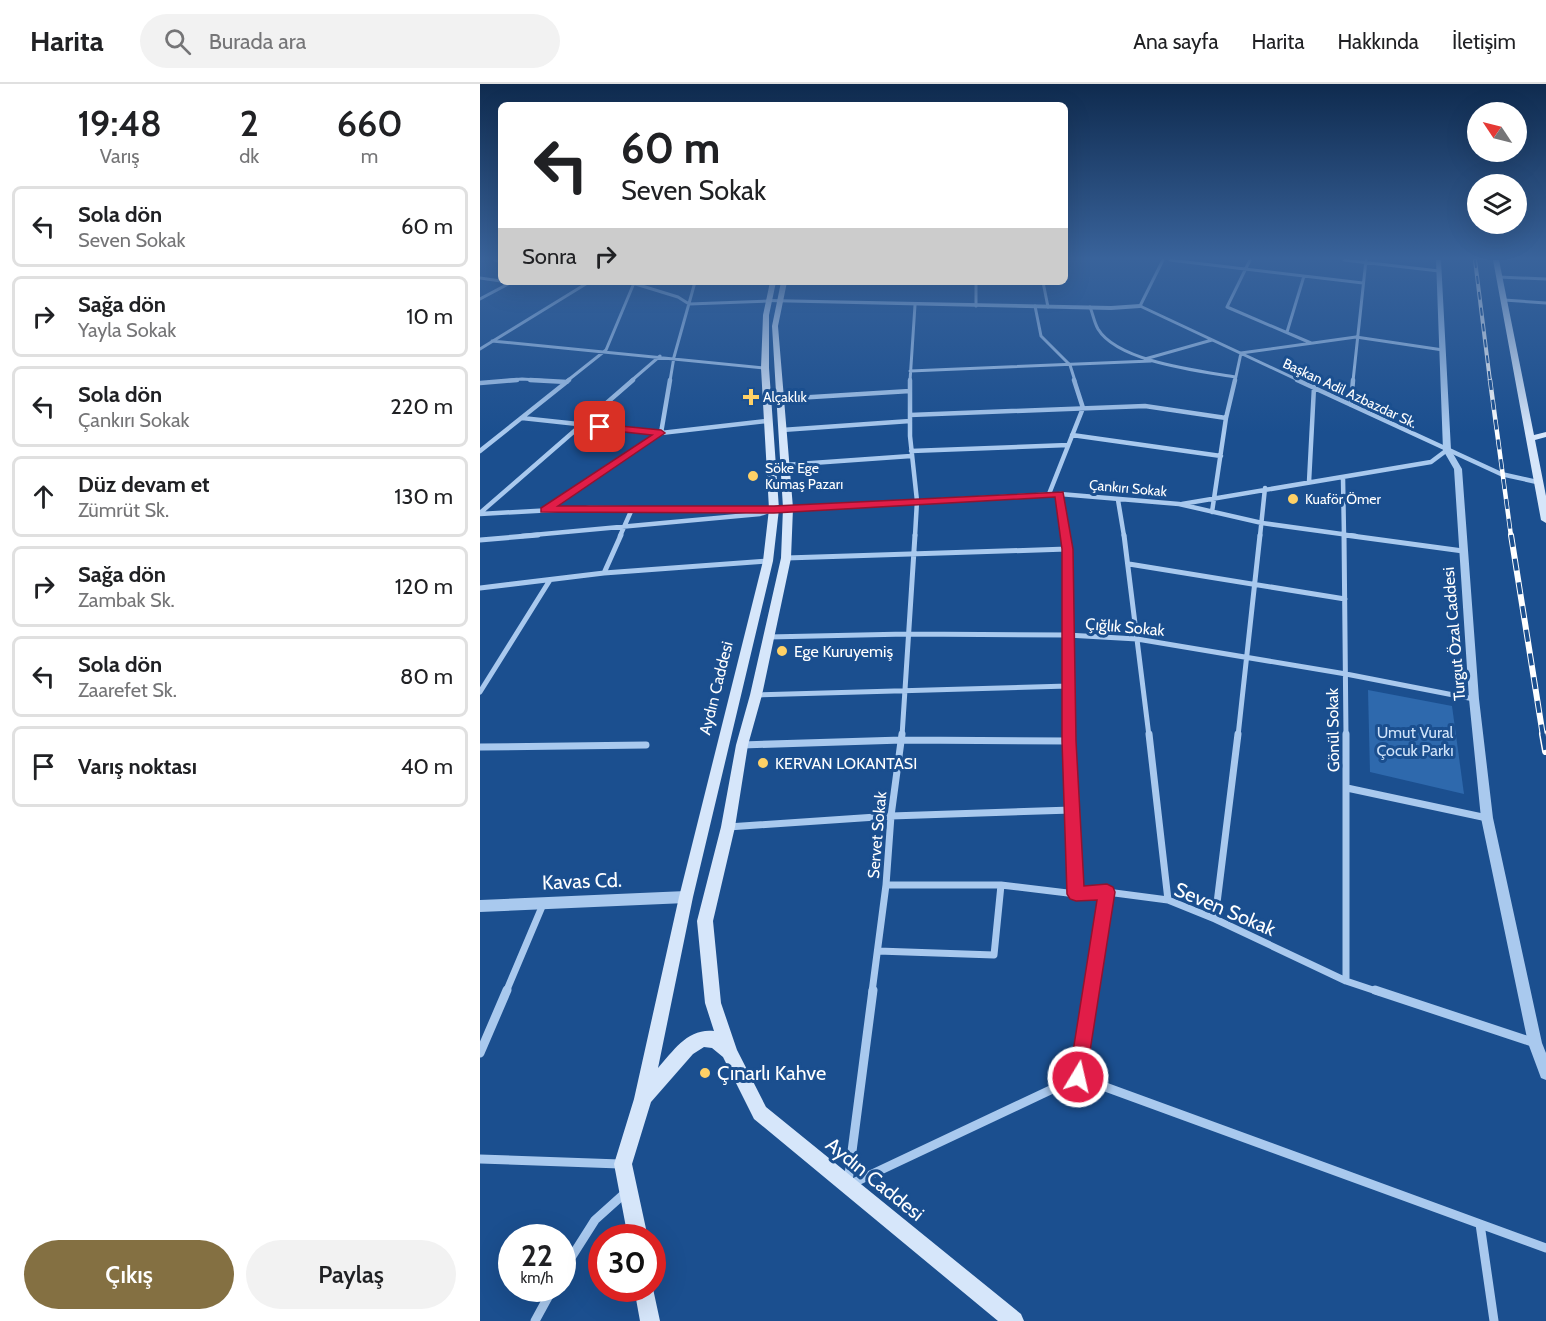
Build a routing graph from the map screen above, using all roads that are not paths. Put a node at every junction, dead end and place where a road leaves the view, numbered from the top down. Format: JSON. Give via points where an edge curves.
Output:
{"nodes":[{"id":1,"x":530,"y":318,"type":"edge"},
{"id":2,"x":618,"y":318,"type":"edge"},
{"id":3,"x":685,"y":318,"type":"edge"},
{"id":4,"x":766,"y":318,"type":"edge"},
{"id":5,"x":776,"y":318,"type":"edge"},
{"id":6,"x":914,"y":318,"type":"edge"},
{"id":7,"x":1037,"y":318,"type":"edge"},
{"id":8,"x":1094,"y":318,"type":"edge"},
{"id":9,"x":1165,"y":318,"type":"edge"},
{"id":10,"x":1253,"y":318,"type":"edge"},
{"id":11,"x":1291,"y":318,"type":"edge"},
{"id":12,"x":1358,"y":318,"type":"edge"},
{"id":13,"x":1441,"y":318,"type":"edge"},
{"id":14,"x":1507,"y":318,"type":"edge"},
{"id":15,"x":1287,"y":332,"type":"junction"},
{"id":16,"x":1356,"y":337,"type":"junction"},
{"id":17,"x":1212,"y":340,"type":"junction"},
{"id":18,"x":492,"y":341,"type":"junction"},
{"id":19,"x":1312,"y":343,"type":"junction"},
{"id":20,"x":480,"y":349,"type":"edge"},
{"id":21,"x":606,"y":350,"type":"junction"},
{"id":22,"x":1443,"y":350,"type":"junction"},
{"id":23,"x":1241,"y":353,"type":"junction"},
{"id":24,"x":660,"y":356,"type":"junction"},
{"id":25,"x":674,"y":357,"type":"junction"},
{"id":26,"x":1145,"y":359,"type":"junction"},
{"id":27,"x":1151,"y":361,"type":"junction"},
{"id":28,"x":1071,"y":365,"type":"junction"},
{"id":29,"x":765,"y":368,"type":"junction"},
{"id":30,"x":910,"y":371,"type":"junction"},
{"id":31,"x":1235,"y":377,"type":"junction"},
{"id":32,"x":567,"y":382,"type":"junction"},
{"id":33,"x":480,"y":383,"type":"edge"},
{"id":34,"x":1314,"y":387,"type":"junction"},
{"id":35,"x":910,"y":391,"type":"junction"},
{"id":36,"x":780,"y":399,"type":"junction"},
{"id":37,"x":1351,"y":405,"type":"junction"},
{"id":38,"x":1083,"y":408,"type":"junction"},
{"id":39,"x":522,"y":418,"type":"junction"},
{"id":40,"x":910,"y":418,"type":"junction"},
{"id":41,"x":1226,"y":418,"type":"junction"},
{"id":42,"x":767,"y":421,"type":"junction"},
{"id":43,"x":580,"y":424,"type":"junction"},
{"id":44,"x":782,"y":430,"type":"junction"},
{"id":45,"x":661,"y":433,"type":"junction"},
{"id":46,"x":1546,"y":434,"type":"edge"},
{"id":47,"x":1072,"y":435,"type":"junction"},
{"id":48,"x":1531,"y":439,"type":"junction"},
{"id":49,"x":1068,"y":445,"type":"junction"},
{"id":50,"x":1447,"y":450,"type":"junction"},
{"id":51,"x":480,"y":451,"type":"edge"},
{"id":52,"x":911,"y":453,"type":"junction"},
{"id":53,"x":1221,"y":456,"type":"junction"},
{"id":54,"x":784,"y":465,"type":"junction"},
{"id":55,"x":1343,"y":478,"type":"junction"},
{"id":56,"x":1309,"y":482,"type":"junction"},
{"id":57,"x":1537,"y":482,"type":"junction"},
{"id":58,"x":1265,"y":488,"type":"junction"},
{"id":59,"x":1049,"y":494,"type":"junction"},
{"id":60,"x":1060,"y":494,"type":"junction"},
{"id":61,"x":1215,"y":498,"type":"junction"},
{"id":62,"x":1118,"y":500,"type":"junction"},
{"id":63,"x":917,"y":501,"type":"junction"},
{"id":64,"x":1179,"y":504,"type":"junction"},
{"id":65,"x":788,"y":508,"type":"junction"},
{"id":66,"x":632,"y":509,"type":"junction"},
{"id":67,"x":774,"y":509,"type":"junction"},
{"id":68,"x":545,"y":510,"type":"junction"},
{"id":69,"x":1212,"y":512,"type":"junction"},
{"id":70,"x":480,"y":513,"type":"edge"},
{"id":71,"x":1546,"y":519,"type":"edge"},
{"id":72,"x":1262,"y":523,"type":"junction"},
{"id":73,"x":626,"y":525,"type":"junction"},
{"id":74,"x":1344,"y":535,"type":"junction"},
{"id":75,"x":480,"y":540,"type":"edge"},
{"id":76,"x":1067,"y":549,"type":"junction"},
{"id":77,"x":1462,"y":551,"type":"junction"},
{"id":78,"x":914,"y":554,"type":"junction"},
{"id":79,"x":786,"y":558,"type":"junction"},
{"id":80,"x":768,"y":561,"type":"junction"},
{"id":81,"x":1129,"y":564,"type":"junction"},
{"id":82,"x":604,"y":573,"type":"junction"},
{"id":83,"x":549,"y":580,"type":"junction"},
{"id":84,"x":1256,"y":584,"type":"junction"},
{"id":85,"x":480,"y":588,"type":"edge"},
{"id":86,"x":1345,"y":599,"type":"junction"},
{"id":87,"x":907,"y":634,"type":"junction"},
{"id":88,"x":1067,"y":635,"type":"junction"},
{"id":89,"x":768,"y":637,"type":"junction"},
{"id":90,"x":1137,"y":639,"type":"junction"},
{"id":91,"x":1248,"y":658,"type":"junction"},
{"id":92,"x":1346,"y":674,"type":"junction"},
{"id":93,"x":1068,"y":686,"type":"junction"},
{"id":94,"x":904,"y":690,"type":"junction"},
{"id":95,"x":480,"y":692,"type":"edge"},
{"id":96,"x":756,"y":695,"type":"junction"},
{"id":97,"x":1474,"y":699,"type":"junction"},
{"id":98,"x":902,"y":741,"type":"junction"},
{"id":99,"x":1069,"y":741,"type":"junction"},
{"id":100,"x":646,"y":745,"type":"dead end"},
{"id":101,"x":742,"y":745,"type":"junction"},
{"id":102,"x":480,"y":747,"type":"edge"},
{"id":103,"x":1347,"y":788,"type":"junction"},
{"id":104,"x":1072,"y":810,"type":"junction"},
{"id":105,"x":891,"y":816,"type":"junction"},
{"id":106,"x":1487,"y":818,"type":"junction"},
{"id":107,"x":728,"y":827,"type":"junction"},
{"id":108,"x":886,"y":885,"type":"junction"},
{"id":109,"x":1001,"y":885,"type":"junction"},
{"id":110,"x":1107,"y":892,"type":"junction"},
{"id":111,"x":1076,"y":894,"type":"junction"},
{"id":112,"x":686,"y":897,"type":"junction"},
{"id":113,"x":1168,"y":900,"type":"junction"},
{"id":114,"x":544,"y":902,"type":"junction"},
{"id":115,"x":480,"y":906,"type":"edge"},
{"id":116,"x":1215,"y":919,"type":"junction"},
{"id":117,"x":878,"y":951,"type":"junction"},
{"id":118,"x":1346,"y":981,"type":"junction"},
{"id":119,"x":1535,"y":1043,"type":"junction"},
{"id":120,"x":480,"y":1053,"type":"edge"},
{"id":121,"x":730,"y":1053,"type":"junction"},
{"id":122,"x":1546,"y":1073,"type":"edge"},
{"id":123,"x":1078,"y":1077,"type":"junction"},
{"id":124,"x":643,"y":1098,"type":"junction"},
{"id":125,"x":480,"y":1159,"type":"edge"},
{"id":126,"x":623,"y":1164,"type":"junction"},
{"id":127,"x":848,"y":1185,"type":"junction"},
{"id":128,"x":629,"y":1189,"type":"junction"},
{"id":129,"x":635,"y":1224,"type":"edge"},
{"id":130,"x":1480,"y":1224,"type":"junction"},
{"id":131,"x":1546,"y":1248,"type":"edge"},
{"id":132,"x":576,"y":1250,"type":"edge"},
{"id":133,"x":545,"y":1302,"type":"edge"},
{"id":134,"x":647,"y":1302,"type":"edge"},
{"id":135,"x":534,"y":1321,"type":"edge"},
{"id":136,"x":651,"y":1321,"type":"edge"},
{"id":137,"x":1014,"y":1321,"type":"edge"},
{"id":138,"x":1494,"y":1321,"type":"edge"}],
"edges":[{"from":1,"to":18,"type":"street"},
{"from":2,"to":21,"type":"street"},
{"from":3,"to":25,"type":"street"},
{"from":4,"to":29,"type":"main road","name":"Aydın Caddesi"},
{"from":5,"to":36,"type":"main road","name":"Aydın Caddesi"},
{"from":6,"to":30,"type":"street","name":"Servet Sokak"},
{"from":7,"to":28,"type":"street","via":[[1041,336]]},
{"from":8,"to":26,"type":"street","via":[[1099,332]]},
{"from":9,"to":17,"type":"street","name":"Başkan Adil Azbazdar Sk."},
{"from":10,"to":15,"type":"street"},
{"from":11,"to":15,"type":"street"},
{"from":12,"to":16,"type":"street"},
{"from":13,"to":22,"type":"street","name":"Turgut Özal Caddesi"},
{"from":14,"to":48,"type":"main road"},
{"from":15,"to":19,"type":"street"},
{"from":16,"to":19,"type":"street"},
{"from":16,"to":22,"type":"street"},
{"from":16,"to":37,"type":"street"},
{"from":17,"to":23,"type":"street","name":"Başkan Adil Azbazdar Sk."},
{"from":17,"to":26,"type":"street"},
{"from":18,"to":20,"type":"street"},
{"from":18,"to":21,"type":"street"},
{"from":19,"to":23,"type":"street"},
{"from":21,"to":24,"type":"street"},
{"from":21,"to":32,"type":"street"},
{"from":22,"to":50,"type":"street","name":"Turgut Özal Caddesi"},
{"from":23,"to":31,"type":"street"},
{"from":23,"to":34,"type":"street","name":"Başkan Adil Azbazdar Sk."},
{"from":24,"to":25,"type":"street"},
{"from":24,"to":43,"type":"street"},
{"from":25,"to":29,"type":"street"},
{"from":25,"to":45,"type":"street"},
{"from":26,"to":27,"type":"street"},
{"from":27,"to":28,"type":"street"},
{"from":27,"to":31,"type":"street"},
{"from":28,"to":30,"type":"street"},
{"from":28,"to":38,"type":"street"},
{"from":29,"to":42,"type":"main road","name":"Aydın Caddesi"},
{"from":30,"to":35,"type":"street","name":"Servet Sokak"},
{"from":31,"to":41,"type":"street"},
{"from":32,"to":33,"type":"street","via":[[522,379]]},
{"from":32,"to":39,"type":"street"},
{"from":34,"to":37,"type":"street","name":"Başkan Adil Azbazdar Sk."},
{"from":34,"to":56,"type":"street"},
{"from":35,"to":36,"type":"street"},
{"from":35,"to":40,"type":"street","name":"Servet Sokak"},
{"from":36,"to":44,"type":"main road","name":"Aydın Caddesi"},
{"from":37,"to":50,"type":"street","name":"Başkan Adil Azbazdar Sk."},
{"from":38,"to":40,"type":"street"},
{"from":38,"to":41,"type":"street","via":[[1145,406]]},
{"from":38,"to":47,"type":"street"},
{"from":39,"to":43,"type":"street"},
{"from":39,"to":51,"type":"street"},
{"from":40,"to":44,"type":"street"},
{"from":40,"to":52,"type":"street","name":"Servet Sokak"},
{"from":41,"to":53,"type":"street"},
{"from":42,"to":45,"type":"street"},
{"from":42,"to":67,"type":"main road","name":"Aydın Caddesi"},
{"from":43,"to":45,"type":"street"},
{"from":43,"to":70,"type":"street"},
{"from":44,"to":54,"type":"main road","name":"Aydın Caddesi"},
{"from":45,"to":68,"type":"street"},
{"from":46,"to":48,"type":"main road"},
{"from":47,"to":49,"type":"street"},
{"from":47,"to":53,"type":"street"},
{"from":48,"to":57,"type":"main road"},
{"from":49,"to":52,"type":"street"},
{"from":49,"to":59,"type":"street"},
{"from":50,"to":55,"type":"street","via":[[1431,462]]},
{"from":50,"to":57,"type":"street","name":"Başkan Adil Azbazdar Sk.","via":[[1501,474]]},
{"from":50,"to":77,"type":"street","name":"Turgut Özal Caddesi","via":[[1458,470]]},
{"from":52,"to":54,"type":"street"},
{"from":52,"to":63,"type":"street","name":"Servet Sokak"},
{"from":53,"to":61,"type":"street"},
{"from":54,"to":65,"type":"main road","name":"Aydın Caddesi"},
{"from":55,"to":56,"type":"street"},
{"from":55,"to":74,"type":"street","name":"Gönül Sokak"},
{"from":56,"to":58,"type":"street"},
{"from":57,"to":71,"type":"main road"},
{"from":58,"to":61,"type":"street"},
{"from":58,"to":72,"type":"street"},
{"from":59,"to":60,"type":"street","name":"Çankırı Sokak"},
{"from":59,"to":63,"type":"street","name":"Çankırı Sokak"},
{"from":60,"to":62,"type":"street","name":"Çankırı Sokak"},
{"from":60,"to":76,"type":"street"},
{"from":61,"to":64,"type":"street"},
{"from":61,"to":69,"type":"street"},
{"from":62,"to":64,"type":"street","name":"Çankırı Sokak"},
{"from":62,"to":81,"type":"street"},
{"from":63,"to":65,"type":"street","name":"Çankırı Sokak"},
{"from":63,"to":78,"type":"street","name":"Servet Sokak"},
{"from":64,"to":69,"type":"street","name":"Çankırı Sokak"},
{"from":65,"to":67,"type":"street"},
{"from":65,"to":79,"type":"main road","name":"Aydın Caddesi"},
{"from":66,"to":67,"type":"street"},
{"from":66,"to":68,"type":"street"},
{"from":66,"to":73,"type":"street"},
{"from":67,"to":73,"type":"street","via":[[760,514]]},
{"from":67,"to":80,"type":"main road","name":"Aydın Caddesi"},
{"from":68,"to":70,"type":"street"},
{"from":69,"to":72,"type":"street","name":"Çankırı Sokak"},
{"from":72,"to":74,"type":"street","name":"Çankırı Sokak"},
{"from":72,"to":84,"type":"street"},
{"from":73,"to":75,"type":"street"},
{"from":73,"to":82,"type":"street"},
{"from":74,"to":77,"type":"street","name":"Çankırı Sokak"},
{"from":74,"to":86,"type":"street","name":"Gönül Sokak"},
{"from":76,"to":78,"type":"street"},
{"from":76,"to":88,"type":"street"},
{"from":77,"to":97,"type":"street","name":"Turgut Özal Caddesi"},
{"from":78,"to":79,"type":"street"},
{"from":78,"to":87,"type":"street","name":"Servet Sokak"},
{"from":79,"to":89,"type":"main road","name":"Aydın Caddesi"},
{"from":80,"to":82,"type":"street"},
{"from":80,"to":112,"type":"main road","name":"Aydın Caddesi"},
{"from":81,"to":84,"type":"street"},
{"from":81,"to":90,"type":"street"},
{"from":82,"to":83,"type":"street"},
{"from":83,"to":85,"type":"street"},
{"from":83,"to":95,"type":"street"},
{"from":84,"to":86,"type":"street"},
{"from":84,"to":91,"type":"street"},
{"from":86,"to":92,"type":"street","name":"Gönül Sokak"},
{"from":87,"to":88,"type":"street","name":"Çığlık Sokak"},
{"from":87,"to":89,"type":"street","name":"Çığlık Sokak"},
{"from":87,"to":94,"type":"street","name":"Servet Sokak"},
{"from":88,"to":90,"type":"street","name":"Çığlık Sokak"},
{"from":88,"to":93,"type":"street"},
{"from":89,"to":96,"type":"main road","name":"Aydın Caddesi"},
{"from":90,"to":91,"type":"street","name":"Çığlık Sokak"},
{"from":90,"to":113,"type":"street"},
{"from":91,"to":92,"type":"street","name":"Çığlık Sokak"},
{"from":91,"to":116,"type":"street"},
{"from":92,"to":97,"type":"street","name":"Çığlık Sokak"},
{"from":92,"to":103,"type":"street","name":"Gönül Sokak"},
{"from":93,"to":94,"type":"street"},
{"from":93,"to":99,"type":"street"},
{"from":94,"to":96,"type":"street"},
{"from":94,"to":98,"type":"street","name":"Servet Sokak"},
{"from":96,"to":101,"type":"main road","name":"Aydın Caddesi"},
{"from":97,"to":106,"type":"street","name":"Turgut Özal Caddesi"},
{"from":98,"to":99,"type":"street"},
{"from":98,"to":101,"type":"street"},
{"from":98,"to":105,"type":"street","name":"Servet Sokak"},
{"from":99,"to":104,"type":"street"},
{"from":100,"to":102,"type":"street"},
{"from":101,"to":107,"type":"main road","name":"Aydın Caddesi"},
{"from":103,"to":106,"type":"street"},
{"from":103,"to":118,"type":"street","name":"Gönül Sokak"},
{"from":104,"to":105,"type":"street"},
{"from":104,"to":111,"type":"street"},
{"from":105,"to":107,"type":"street"},
{"from":105,"to":108,"type":"street","name":"Servet Sokak"},
{"from":106,"to":119,"type":"street","name":"Turgut Özal Caddesi"},
{"from":107,"to":121,"type":"main road","name":"Aydın Caddesi","via":[[705,921],[713,1003]]},
{"from":108,"to":109,"type":"street","name":"Seven Sokak"},
{"from":108,"to":117,"type":"street","name":"Servet Sokak"},
{"from":109,"to":111,"type":"street","name":"Seven Sokak"},
{"from":109,"to":117,"type":"street","via":[[994,955]]},
{"from":110,"to":111,"type":"street","name":"Seven Sokak"},
{"from":110,"to":113,"type":"street","name":"Seven Sokak"},
{"from":110,"to":123,"type":"street"},
{"from":112,"to":114,"type":"street","name":"Kavas Cd."},
{"from":112,"to":124,"type":"main road","name":"Aydın Caddesi"},
{"from":113,"to":116,"type":"street","name":"Seven Sokak"},
{"from":114,"to":115,"type":"street","name":"Kavas Cd."},
{"from":114,"to":120,"type":"street"},
{"from":116,"to":118,"type":"street","name":"Seven Sokak"},
{"from":117,"to":127,"type":"street","name":"Servet Sokak"},
{"from":118,"to":119,"type":"street","name":"Seven Sokak"},
{"from":119,"to":122,"type":"street","name":"Turgut Özal Caddesi"},
{"from":121,"to":124,"type":"main road","name":"Aydın Caddesi","via":[[716,1040],[702,1038],[687,1048]]},
{"from":121,"to":127,"type":"main road","name":"Aydın Caddesi","via":[[760,1113]]},
{"from":123,"to":127,"type":"street"},
{"from":123,"to":130,"type":"street"},
{"from":124,"to":126,"type":"main road","name":"Aydın Caddesi"},
{"from":125,"to":126,"type":"street"},
{"from":126,"to":128,"type":"main road"},
{"from":127,"to":137,"type":"main road","name":"Aydın Caddesi"},
{"from":128,"to":129,"type":"main road"},
{"from":128,"to":132,"type":"street","via":[[595,1220]]},
{"from":130,"to":131,"type":"street"},
{"from":130,"to":138,"type":"street"},
{"from":133,"to":135,"type":"street"},
{"from":134,"to":136,"type":"main road"}]}
